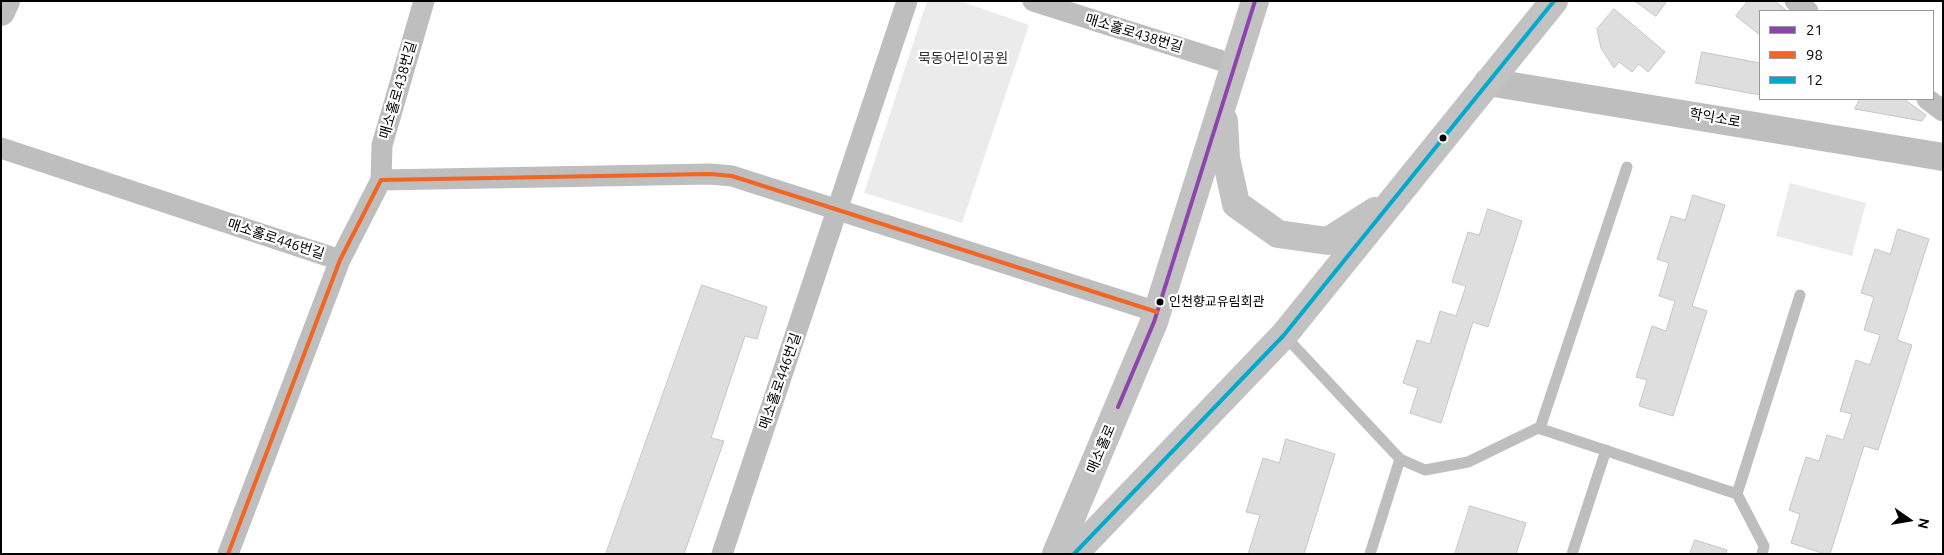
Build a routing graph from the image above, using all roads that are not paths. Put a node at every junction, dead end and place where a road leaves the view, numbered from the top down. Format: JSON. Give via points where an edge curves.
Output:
{"nodes":[{"id":1,"x":6,"y":1,"type":"edge"},
{"id":2,"x":424,"y":1,"type":"edge"},
{"id":3,"x":907,"y":1,"type":"edge"},
{"id":4,"x":1033,"y":1,"type":"edge"},
{"id":5,"x":1255,"y":1,"type":"edge"},
{"id":6,"x":1554,"y":1,"type":"edge"},
{"id":7,"x":1795,"y":1,"type":"edge"},
{"id":8,"x":1058,"y":5,"type":"edge"},
{"id":9,"x":1807,"y":10,"type":"edge"},
{"id":10,"x":1,"y":12,"type":"edge"},
{"id":11,"x":1235,"y":65,"type":"junction"},
{"id":12,"x":1488,"y":82,"type":"junction"},
{"id":13,"x":1928,"y":100,"type":"edge"},
{"id":14,"x":1222,"y":103,"type":"junction"},
{"id":15,"x":1943,"y":111,"type":"edge"},
{"id":16,"x":1,"y":148,"type":"edge"},
{"id":17,"x":1943,"y":157,"type":"edge"},
{"id":18,"x":1627,"y":167,"type":"dead end"},
{"id":19,"x":382,"y":180,"type":"junction"},
{"id":20,"x":1393,"y":200,"type":"junction"},
{"id":21,"x":838,"y":209,"type":"junction"},
{"id":22,"x":340,"y":260,"type":"junction"},
{"id":23,"x":1800,"y":295,"type":"dead end"},
{"id":24,"x":1157,"y":312,"type":"junction"},
{"id":25,"x":1284,"y":336,"type":"junction"},
{"id":26,"x":1540,"y":428,"type":"junction"},
{"id":27,"x":1606,"y":450,"type":"junction"},
{"id":28,"x":1400,"y":459,"type":"junction"},
{"id":29,"x":1737,"y":494,"type":"junction"},
{"id":30,"x":228,"y":554,"type":"edge"},
{"id":31,"x":722,"y":554,"type":"edge"},
{"id":32,"x":1056,"y":554,"type":"edge"},
{"id":33,"x":1074,"y":554,"type":"edge"},
{"id":34,"x":1370,"y":554,"type":"edge"},
{"id":35,"x":1572,"y":554,"type":"edge"},
{"id":36,"x":1762,"y":554,"type":"edge"}],
"edges":[{"from":1,"to":10,"type":"main road"},
{"from":2,"to":19,"type":"street","name":"매소홀로438번길","via":[[382,145]]},
{"from":3,"to":21,"type":"street","name":"매소홀로446번길"},
{"from":4,"to":8,"type":"street","name":"매소홀로438번길"},
{"from":5,"to":11,"type":"main road","name":"매소홀로"},
{"from":6,"to":12,"type":"main road"},
{"from":7,"to":9,"type":"street"},
{"from":8,"to":11,"type":"street","name":"매소홀로438번길"},
{"from":11,"to":14,"type":"main road","name":"매소홀로"},
{"from":12,"to":17,"type":"main road","name":"학익소로"},
{"from":12,"to":20,"type":"main road"},
{"from":13,"to":15,"type":"street"},
{"from":14,"to":20,"type":"main road","via":[[1226,158],[1236,204],[1278,234],[1328,241]]},
{"from":14,"to":24,"type":"main road","name":"매소홀로"},
{"from":16,"to":22,"type":"street","name":"매소홀로446번길"},
{"from":18,"to":26,"type":"lane"},
{"from":19,"to":21,"type":"street","via":[[710,174],[732,176]]},
{"from":19,"to":22,"type":"street","name":"매소홀로446번길"},
{"from":20,"to":25,"type":"main road"},
{"from":21,"to":24,"type":"street"},
{"from":21,"to":31,"type":"street","name":"매소홀로446번길"},
{"from":22,"to":30,"type":"street"},
{"from":23,"to":29,"type":"lane"},
{"from":24,"to":32,"type":"main road","name":"매소홀로"},
{"from":25,"to":28,"type":"lane"},
{"from":25,"to":33,"type":"main road"},
{"from":26,"to":27,"type":"lane"},
{"from":26,"to":28,"type":"lane","via":[[1468,462],[1425,470]]},
{"from":27,"to":29,"type":"lane"},
{"from":27,"to":35,"type":"lane"},
{"from":28,"to":34,"type":"lane"},
{"from":29,"to":36,"type":"lane","via":[[1764,546]]}]}
